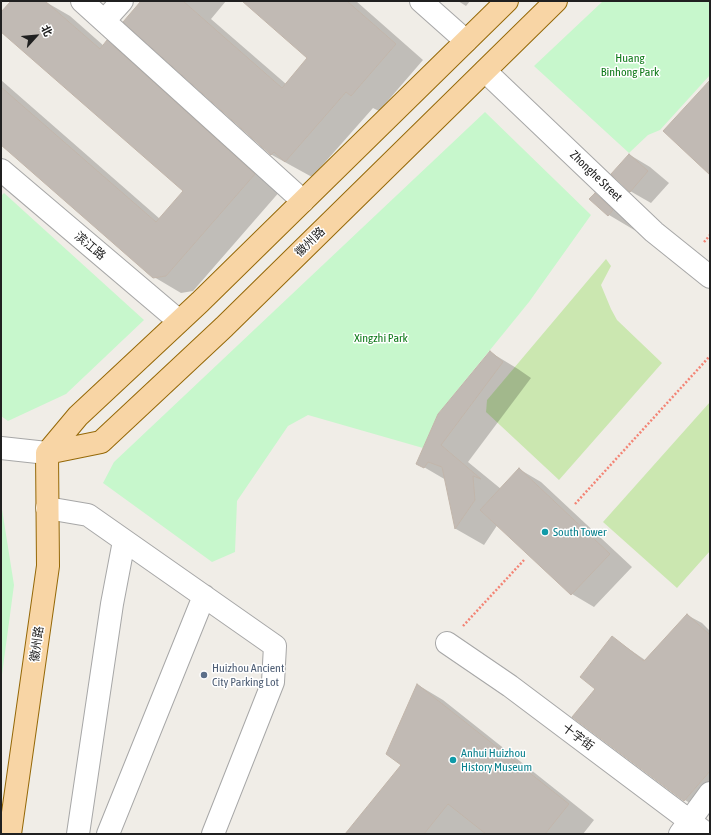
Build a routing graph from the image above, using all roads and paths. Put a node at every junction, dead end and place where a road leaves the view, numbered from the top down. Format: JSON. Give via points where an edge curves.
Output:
{"nodes":[{"id":1,"x":82,"y":1,"type":"edge"},
{"id":2,"x":122,"y":1,"type":"edge"},
{"id":3,"x":421,"y":1,"type":"edge"},
{"id":4,"x":507,"y":1,"type":"edge"},
{"id":5,"x":556,"y":1,"type":"edge"},
{"id":6,"x":104,"y":21,"type":"junction"},
{"id":7,"x":466,"y":41,"type":"junction"},
{"id":8,"x":485,"y":70,"type":"junction"},
{"id":9,"x":1,"y":170,"type":"edge"},
{"id":10,"x":303,"y":200,"type":"junction"},
{"id":11,"x":710,"y":277,"type":"edge"},
{"id":12,"x":179,"y":321,"type":"junction"},
{"id":13,"x":710,"y":356,"type":"edge"},
{"id":14,"x":1,"y":448,"type":"edge"},
{"id":15,"x":47,"y":454,"type":"junction"},
{"id":16,"x":575,"y":504,"type":"dead end"},
{"id":17,"x":47,"y":508,"type":"junction"},
{"id":18,"x":124,"y":541,"type":"junction"},
{"id":19,"x":524,"y":560,"type":"dead end"},
{"id":20,"x":204,"y":596,"type":"junction"},
{"id":21,"x":447,"y":643,"type":"joint"},
{"id":22,"x":710,"y":793,"type":"edge"},
{"id":23,"x":685,"y":827,"type":"edge"},
{"id":24,"x":10,"y":834,"type":"edge"},
{"id":25,"x":78,"y":834,"type":"edge"},
{"id":26,"x":108,"y":834,"type":"edge"},
{"id":27,"x":213,"y":834,"type":"edge"},
{"id":28,"x":707,"y":834,"type":"edge"}],
"edges":[{"from":1,"to":6,"type":"street"},
{"from":2,"to":6,"type":"street"},
{"from":3,"to":7,"type":"street"},
{"from":4,"to":7,"type":"main road"},
{"from":5,"to":8,"type":"main road","name":"徽州路"},
{"from":6,"to":10,"type":"street"},
{"from":7,"to":10,"type":"main road"},
{"from":8,"to":11,"type":"street","name":"Zhonghe Street","via":[[654,232]]},
{"from":8,"to":15,"type":"main road","name":"徽州路","via":[[229,321],[101,442]]},
{"from":9,"to":12,"type":"street","name":"滨江路"},
{"from":10,"to":12,"type":"main road"},
{"from":12,"to":15,"type":"main road","via":[[78,416]]},
{"from":13,"to":16,"type":"path"},
{"from":14,"to":15,"type":"street"},
{"from":15,"to":17,"type":"main road","name":"徽州路"},
{"from":17,"to":18,"type":"street","via":[[88,515]]},
{"from":17,"to":24,"type":"main road","name":"徽州路","via":[[48,566]]},
{"from":18,"to":20,"type":"street"},
{"from":18,"to":25,"type":"street","via":[[112,604]]},
{"from":19,"to":21,"type":"path"},
{"from":20,"to":26,"type":"street"},
{"from":20,"to":27,"type":"street","via":[[274,646],[273,682]]},
{"from":21,"to":23,"type":"street","name":"十字街","via":[[510,686]]},
{"from":22,"to":23,"type":"street"},
{"from":23,"to":28,"type":"street","name":"十字街"}]}
